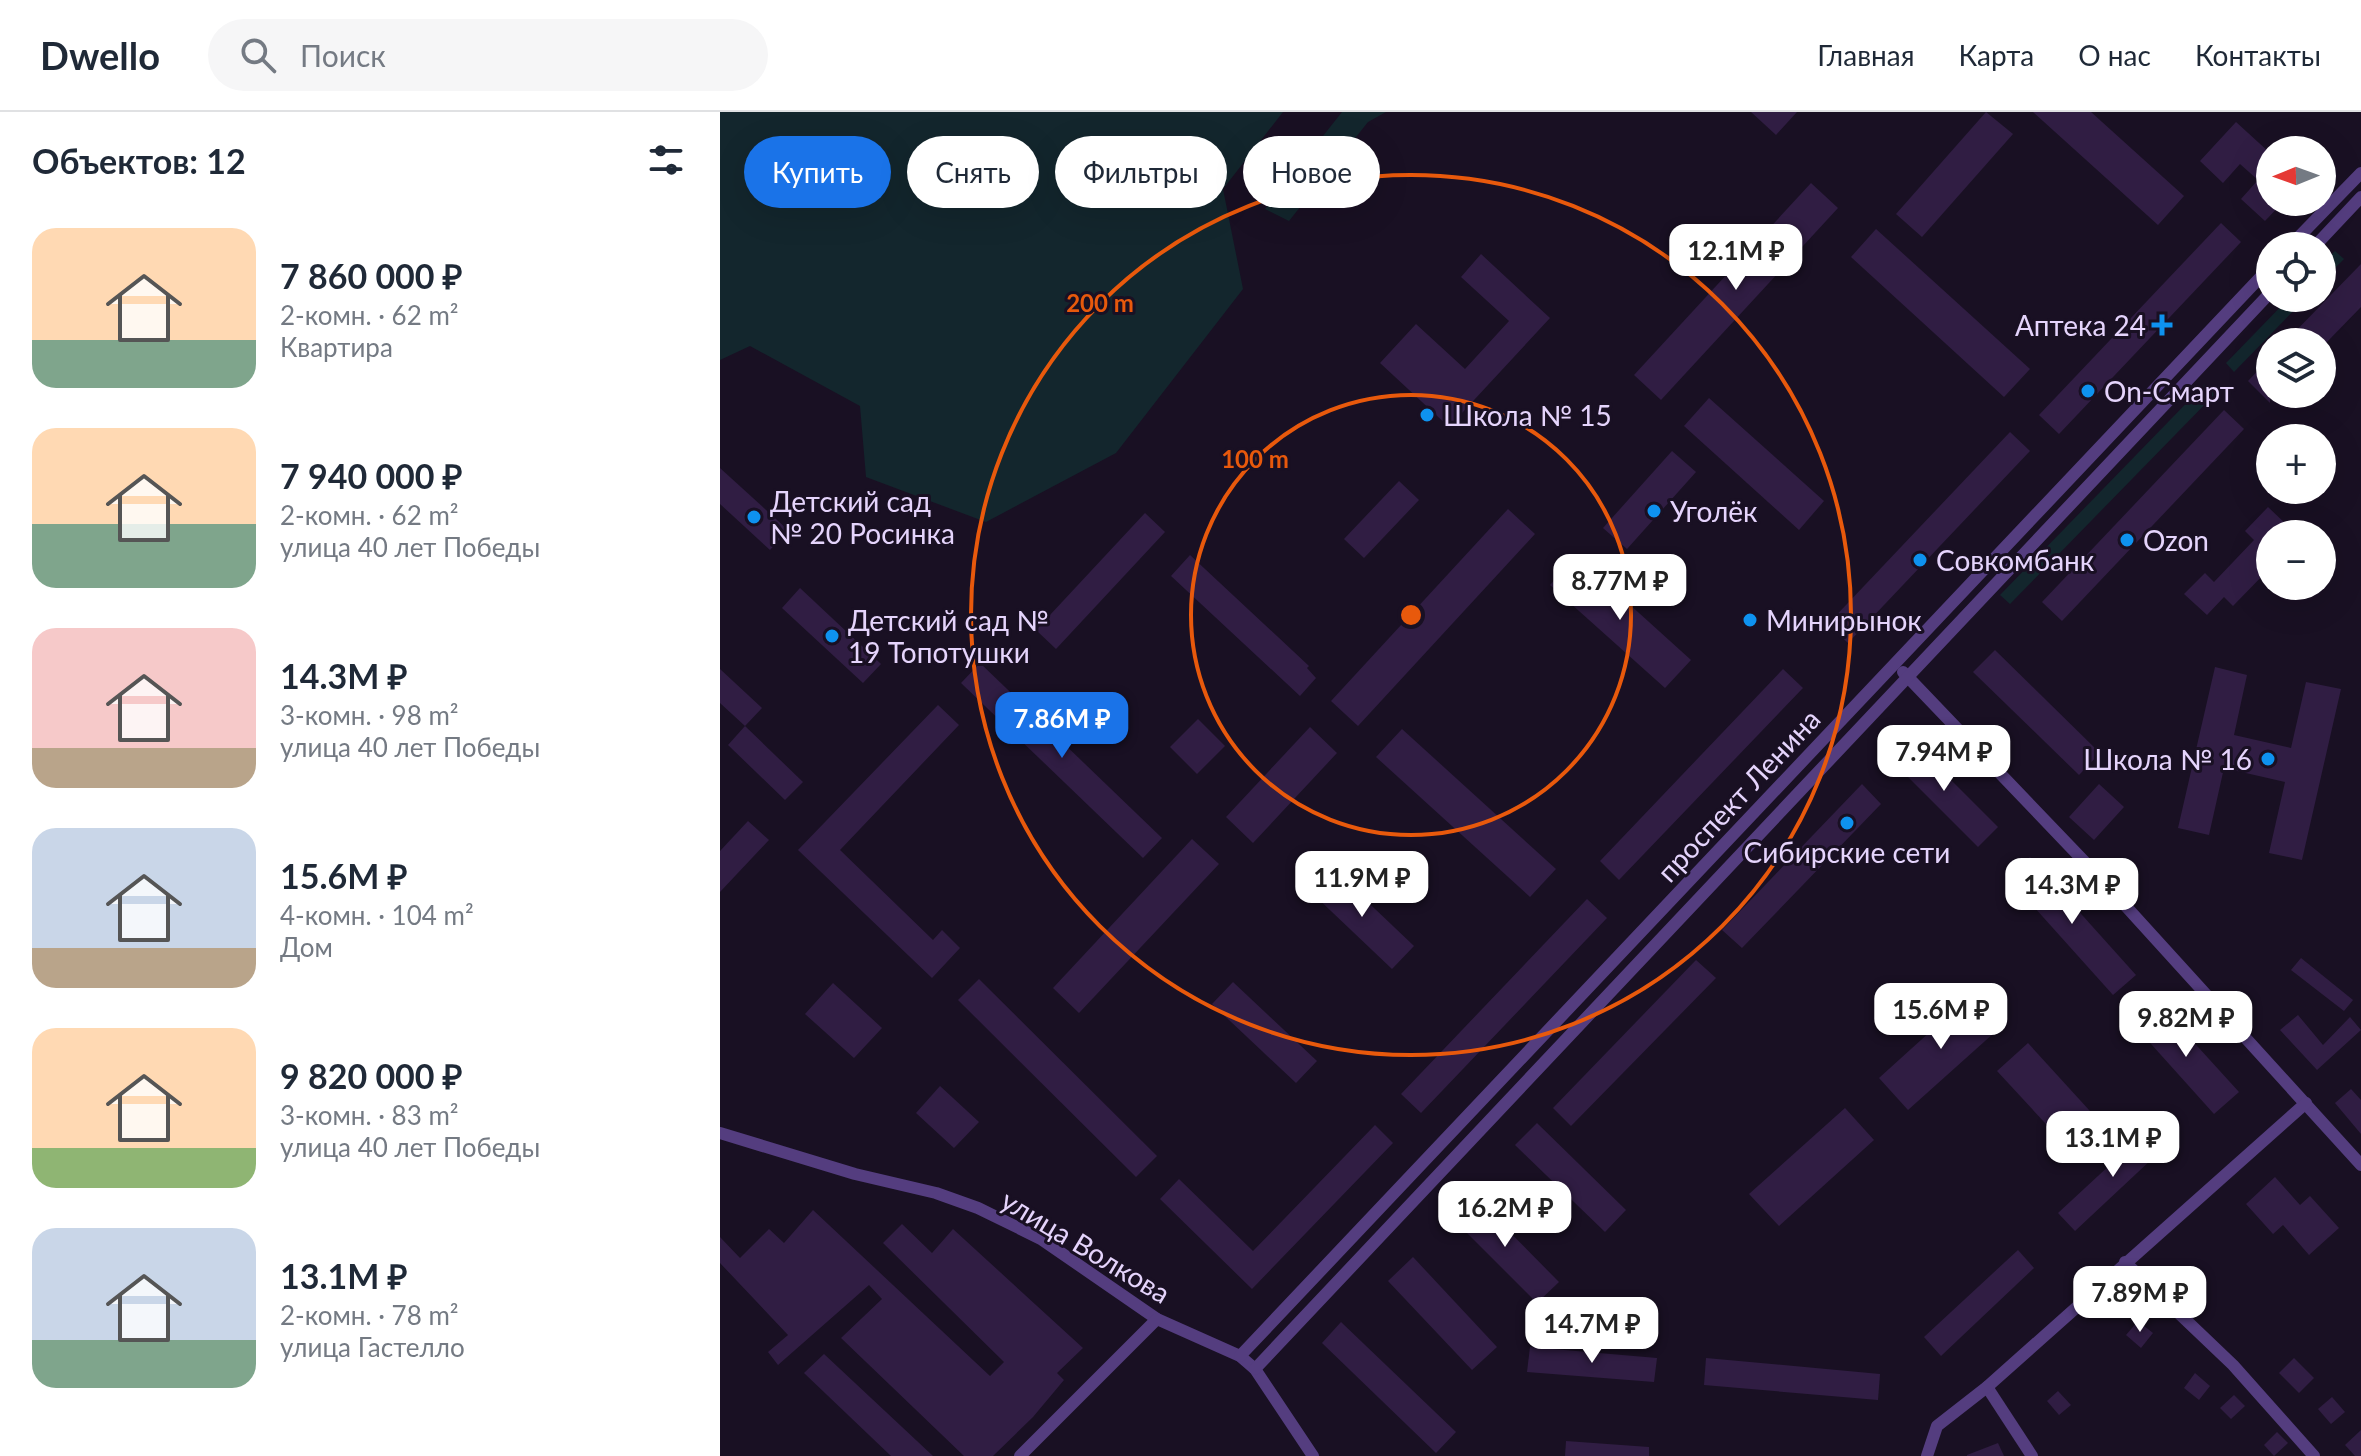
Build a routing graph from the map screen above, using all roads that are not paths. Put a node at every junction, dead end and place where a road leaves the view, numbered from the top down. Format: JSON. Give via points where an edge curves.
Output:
{"nodes":[{"id":1,"x":2361,"y":173,"type":"edge"},
{"id":2,"x":2361,"y":197,"type":"edge"},
{"id":3,"x":2304,"y":232,"type":"edge"},
{"id":4,"x":2328,"y":232,"type":"edge"},
{"id":5,"x":2256,"y":282,"type":"edge"},
{"id":6,"x":2256,"y":308,"type":"edge"},
{"id":7,"x":1896,"y":663,"type":"junction"},
{"id":8,"x":1908,"y":677,"type":"junction"},
{"id":9,"x":2306,"y":1103,"type":"junction"},
{"id":10,"x":720,"y":1133,"type":"edge"},
{"id":11,"x":2361,"y":1165,"type":"edge"},
{"id":12,"x":2125,"y":1262,"type":"junction"},
{"id":13,"x":1157,"y":1319,"type":"junction"},
{"id":14,"x":1240,"y":1356,"type":"junction"},
{"id":15,"x":1255,"y":1369,"type":"junction"},
{"id":16,"x":1987,"y":1387,"type":"junction"},
{"id":17,"x":1020,"y":1456,"type":"edge"},
{"id":18,"x":1313,"y":1456,"type":"edge"},
{"id":19,"x":1927,"y":1456,"type":"edge"},
{"id":20,"x":2032,"y":1456,"type":"edge"},
{"id":21,"x":2314,"y":1456,"type":"edge"}],
"edges":[{"from":1,"to":3,"type":"street"},
{"from":2,"to":4,"type":"street"},
{"from":5,"to":7,"type":"street","name":"проспект Ленина"},
{"from":6,"to":8,"type":"street","name":"проспект Ленина"},
{"from":7,"to":8,"type":"street"},
{"from":7,"to":14,"type":"street","name":"проспект Ленина"},
{"from":8,"to":9,"type":"street"},
{"from":8,"to":15,"type":"street","name":"проспект Ленина"},
{"from":9,"to":11,"type":"street"},
{"from":9,"to":12,"type":"street"},
{"from":10,"to":13,"type":"street","name":"улица Волкова","via":[[978,1208],[1041,1239]]},
{"from":12,"to":16,"type":"street"},
{"from":12,"to":21,"type":"street","via":[[2233,1365]]},
{"from":13,"to":14,"type":"street","name":"улица Волкова"},
{"from":13,"to":17,"type":"street"},
{"from":14,"to":15,"type":"street","name":"улица Волкова"},
{"from":15,"to":18,"type":"street","name":"улица Волкова"},
{"from":16,"to":19,"type":"street","via":[[1937,1426]]},
{"from":16,"to":20,"type":"street"}]}
